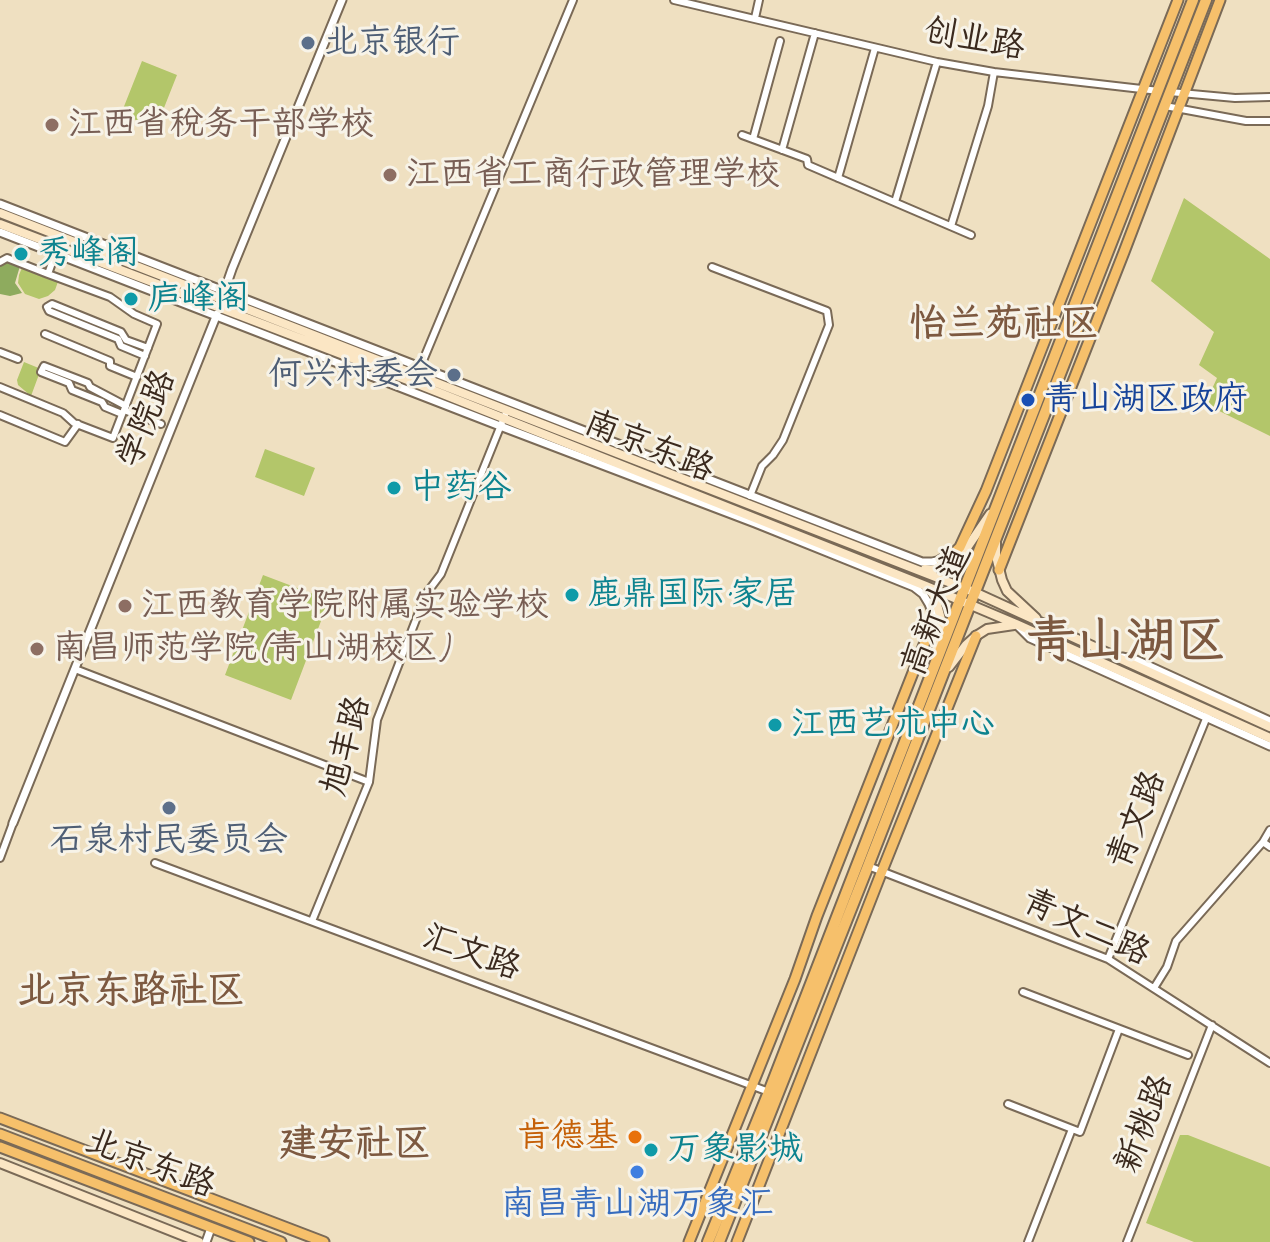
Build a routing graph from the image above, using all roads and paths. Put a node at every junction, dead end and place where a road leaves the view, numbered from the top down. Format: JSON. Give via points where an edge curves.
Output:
{"nodes":[{"id":1,"x":342,"y":0,"type":"edge"},
{"id":2,"x":573,"y":0,"type":"edge"},
{"id":3,"x":674,"y":0,"type":"edge"},
{"id":4,"x":759,"y":0,"type":"edge"},
{"id":5,"x":1178,"y":0,"type":"edge"},
{"id":6,"x":1193,"y":0,"type":"edge"},
{"id":7,"x":1206,"y":0,"type":"edge"},
{"id":8,"x":1220,"y":0,"type":"edge"},
{"id":9,"x":755,"y":18,"type":"junction"},
{"id":10,"x":815,"y":33,"type":"junction"},
{"id":11,"x":780,"y":41,"type":"dead end"},
{"id":12,"x":875,"y":48,"type":"junction"},
{"id":13,"x":937,"y":62,"type":"junction"},
{"id":14,"x":994,"y":72,"type":"junction"},
{"id":15,"x":1142,"y":89,"type":"junction"},
{"id":16,"x":1158,"y":91,"type":"junction"},
{"id":17,"x":1170,"y":92,"type":"junction"},
{"id":18,"x":1184,"y":93,"type":"junction"},
{"id":19,"x":1270,"y":97,"type":"edge"},
{"id":20,"x":1165,"y":106,"type":"junction"},
{"id":21,"x":1178,"y":108,"type":"junction"},
{"id":22,"x":1270,"y":121,"type":"edge"},
{"id":23,"x":742,"y":135,"type":"dead end"},
{"id":24,"x":753,"y":139,"type":"junction"},
{"id":25,"x":782,"y":150,"type":"junction"},
{"id":26,"x":838,"y":178,"type":"junction"},
{"id":27,"x":895,"y":202,"type":"junction"},
{"id":28,"x":0,"y":204,"type":"edge"},
{"id":29,"x":0,"y":213,"type":"edge"},
{"id":30,"x":0,"y":224,"type":"edge"},
{"id":31,"x":951,"y":226,"type":"junction"},
{"id":32,"x":0,"y":232,"type":"edge"},
{"id":33,"x":971,"y":235,"type":"dead end"},
{"id":34,"x":53,"y":260,"type":"dead end"},
{"id":35,"x":0,"y":262,"type":"edge"},
{"id":36,"x":712,"y":267,"type":"dead end"},
{"id":37,"x":48,"y":274,"type":"junction"},
{"id":38,"x":221,"y":304,"type":"junction"},
{"id":39,"x":45,"y":334,"type":"dead end"},
{"id":40,"x":0,"y":352,"type":"edge"},
{"id":41,"x":146,"y":352,"type":"junction"},
{"id":42,"x":18,"y":359,"type":"dead end"},
{"id":43,"x":419,"y":371,"type":"junction"},
{"id":44,"x":137,"y":377,"type":"junction"},
{"id":45,"x":0,"y":387,"type":"edge"},
{"id":46,"x":124,"y":410,"type":"junction"},
{"id":47,"x":0,"y":415,"type":"edge"},
{"id":48,"x":503,"y":418,"type":"junction"},
{"id":49,"x":78,"y":424,"type":"junction"},
{"id":50,"x":161,"y":424,"type":"dead end"},
{"id":51,"x":750,"y":496,"type":"junction"},
{"id":52,"x":997,"y":503,"type":"junction"},
{"id":53,"x":850,"y":534,"type":"junction"},
{"id":54,"x":996,"y":536,"type":"junction"},
{"id":55,"x":880,"y":555,"type":"junction"},
{"id":56,"x":941,"y":560,"type":"joint"},
{"id":57,"x":904,"y":564,"type":"junction"},
{"id":58,"x":999,"y":570,"type":"junction"},
{"id":59,"x":926,"y":586,"type":"junction"},
{"id":60,"x":970,"y":590,"type":"junction"},
{"id":61,"x":965,"y":602,"type":"junction"},
{"id":62,"x":1040,"y":621,"type":"junction"},
{"id":63,"x":1016,"y":624,"type":"junction"},
{"id":64,"x":931,"y":627,"type":"joint"},
{"id":65,"x":976,"y":636,"type":"junction"},
{"id":66,"x":1117,"y":657,"type":"junction"},
{"id":67,"x":75,"y":669,"type":"junction"},
{"id":68,"x":938,"y":672,"type":"junction"},
{"id":69,"x":1214,"y":701,"type":"junction"},
{"id":70,"x":1208,"y":714,"type":"junction"},
{"id":71,"x":1270,"y":724,"type":"edge"},
{"id":72,"x":1270,"y":738,"type":"edge"},
{"id":73,"x":1270,"y":746,"type":"edge"},
{"id":74,"x":369,"y":782,"type":"junction"},
{"id":75,"x":13,"y":823,"type":"joint"},
{"id":76,"x":1270,"y":830,"type":"edge"},
{"id":77,"x":1263,"y":842,"type":"junction"},
{"id":78,"x":1270,"y":847,"type":"edge"},
{"id":79,"x":0,"y":858,"type":"edge"},
{"id":80,"x":155,"y":863,"type":"dead end"},
{"id":81,"x":868,"y":866,"type":"junction"},
{"id":82,"x":882,"y":871,"type":"junction"},
{"id":83,"x":312,"y":921,"type":"junction"},
{"id":84,"x":1108,"y":959,"type":"junction"},
{"id":85,"x":1154,"y":988,"type":"junction"},
{"id":86,"x":1023,"y":992,"type":"dead end"},
{"id":87,"x":1212,"y":1025,"type":"junction"},
{"id":88,"x":1119,"y":1029,"type":"junction"},
{"id":89,"x":1188,"y":1055,"type":"dead end"},
{"id":90,"x":1270,"y":1063,"type":"edge"},
{"id":91,"x":751,"y":1085,"type":"junction"},
{"id":92,"x":769,"y":1092,"type":"junction"},
{"id":93,"x":1008,"y":1104,"type":"dead end"},
{"id":94,"x":0,"y":1118,"type":"edge"},
{"id":95,"x":1072,"y":1129,"type":"junction"},
{"id":96,"x":0,"y":1134,"type":"edge"},
{"id":97,"x":0,"y":1147,"type":"edge"},
{"id":98,"x":0,"y":1163,"type":"edge"},
{"id":99,"x":211,"y":1228,"type":"junction"},
{"id":100,"x":199,"y":1242,"type":"edge"},
{"id":101,"x":206,"y":1242,"type":"edge"},
{"id":102,"x":249,"y":1242,"type":"edge"},
{"id":103,"x":281,"y":1242,"type":"edge"},
{"id":104,"x":324,"y":1242,"type":"edge"},
{"id":105,"x":689,"y":1242,"type":"edge"},
{"id":106,"x":708,"y":1242,"type":"edge"},
{"id":107,"x":719,"y":1242,"type":"edge"},
{"id":108,"x":737,"y":1242,"type":"edge"},
{"id":109,"x":1028,"y":1242,"type":"edge"},
{"id":110,"x":1127,"y":1242,"type":"edge"}],
"edges":[{"from":1,"to":38,"type":"street","name":"学院路"},
{"from":2,"to":43,"type":"street"},
{"from":3,"to":9,"type":"street","name":"创业路"},
{"from":4,"to":9,"type":"street"},
{"from":5,"to":15,"type":"main road"},
{"from":6,"to":16,"type":"highway","name":"高新大道"},
{"from":7,"to":17,"type":"highway","name":"高新大道"},
{"from":8,"to":18,"type":"main road"},
{"from":9,"to":10,"type":"street","name":"创业路"},
{"from":10,"to":12,"type":"street","name":"创业路"},
{"from":10,"to":25,"type":"street"},
{"from":11,"to":24,"type":"street"},
{"from":12,"to":13,"type":"street","name":"创业路"},
{"from":12,"to":26,"type":"street"},
{"from":13,"to":14,"type":"street","name":"创业路"},
{"from":13,"to":27,"type":"street"},
{"from":14,"to":15,"type":"street","name":"创业路"},
{"from":14,"to":31,"type":"street"},
{"from":15,"to":16,"type":"street","name":"创业路"},
{"from":15,"to":56,"type":"main road","via":[[986,491],[960,547]]},
{"from":16,"to":17,"type":"street","name":"创业路"},
{"from":16,"to":52,"type":"highway","name":"高新大道"},
{"from":17,"to":18,"type":"street","name":"创业路"},
{"from":17,"to":20,"type":"highway","name":"高新大道"},
{"from":18,"to":19,"type":"street","name":"创业路"},
{"from":18,"to":21,"type":"main road"},
{"from":20,"to":21,"type":"street"},
{"from":20,"to":54,"type":"highway","name":"高新大道"},
{"from":21,"to":22,"type":"street"},
{"from":21,"to":58,"type":"main road"},
{"from":23,"to":24,"type":"street"},
{"from":24,"to":25,"type":"street"},
{"from":25,"to":26,"type":"street"},
{"from":26,"to":27,"type":"street"},
{"from":27,"to":31,"type":"street"},
{"from":28,"to":38,"type":"street"},
{"from":29,"to":38,"type":"main road","name":"南京东路"},
{"from":30,"to":38,"type":"main road","name":"南京东路"},
{"from":31,"to":33,"type":"street"},
{"from":32,"to":38,"type":"street"},
{"from":34,"to":37,"type":"street"},
{"from":35,"to":37,"type":"street","via":[[7,258]]},
{"from":36,"to":51,"type":"street","via":[[827,311],[829,325],[783,440],[762,466]]},
{"from":37,"to":41,"type":"street","via":[[110,297],[157,324]]},
{"from":38,"to":43,"type":"main road","name":"南京东路"},
{"from":38,"to":48,"type":"main road","name":"南京东路"},
{"from":38,"to":67,"type":"street","name":"学院路"},
{"from":39,"to":44,"type":"street"},
{"from":40,"to":42,"type":"street"},
{"from":41,"to":41,"type":"street","via":[[121,332],[52,304],[47,307],[118,339],[121,346]]},
{"from":41,"to":44,"type":"street"},
{"from":43,"to":48,"type":"main road","name":"南京东路"},
{"from":43,"to":51,"type":"street"},
{"from":44,"to":46,"type":"street"},
{"from":45,"to":49,"type":"street"},
{"from":46,"to":46,"type":"street","via":[[88,383],[44,366],[41,372],[69,383],[72,390],[105,407]]},
{"from":46,"to":49,"type":"street","via":[[113,438]]},
{"from":46,"to":50,"type":"street"},
{"from":47,"to":49,"type":"street","via":[[65,442]]},
{"from":48,"to":55,"type":"main road","name":"南京东路"},
{"from":48,"to":59,"type":"main road","name":"南京东路"},
{"from":48,"to":64,"type":"street","via":[[914,587],[929,604]]},
{"from":48,"to":74,"type":"street","name":"旭丰路","via":[[377,720]]},
{"from":51,"to":53,"type":"street"},
{"from":52,"to":57,"type":"main road","via":[[960,558],[931,570]]},
{"from":52,"to":60,"type":"highway","name":"高新大道"},
{"from":53,"to":55,"type":"street"},
{"from":53,"to":56,"type":"street","via":[[922,562]]},
{"from":54,"to":58,"type":"main road"},
{"from":54,"to":60,"type":"highway","name":"高新大道"},
{"from":55,"to":57,"type":"main road","name":"南京东路"},
{"from":57,"to":60,"type":"main road","name":"南京东路"},
{"from":58,"to":62,"type":"main road","via":[[1007,591]]},
{"from":59,"to":61,"type":"main road","name":"南京东路"},
{"from":59,"to":68,"type":"main road","via":[[942,623]]},
{"from":60,"to":61,"type":"highway","name":"高新大道"},
{"from":60,"to":62,"type":"main road","name":"南京东路"},
{"from":61,"to":63,"type":"main road","name":"南京东路"},
{"from":61,"to":68,"type":"highway","name":"高新大道"},
{"from":62,"to":66,"type":"main road","name":"南京东路"},
{"from":63,"to":65,"type":"main road"},
{"from":63,"to":70,"type":"main road","name":"南京东路"},
{"from":64,"to":91,"type":"main road"},
{"from":65,"to":68,"type":"main road"},
{"from":65,"to":82,"type":"main road"},
{"from":66,"to":69,"type":"main road","name":"南京东路"},
{"from":66,"to":71,"type":"street","via":[[1136,660]]},
{"from":67,"to":74,"type":"street"},
{"from":67,"to":75,"type":"street","name":"学院路"},
{"from":68,"to":81,"type":"highway","name":"高新大道"},
{"from":68,"to":92,"type":"highway","name":"高新大道"},
{"from":69,"to":70,"type":"street","name":"青文路"},
{"from":69,"to":71,"type":"main road","name":"南京东路"},
{"from":70,"to":72,"type":"main road","name":"南京东路"},
{"from":70,"to":73,"type":"street"},
{"from":70,"to":84,"type":"street","name":"青文路"},
{"from":74,"to":83,"type":"street","name":"旭丰路"},
{"from":75,"to":79,"type":"street","name":"学院路"},
{"from":76,"to":77,"type":"street"},
{"from":77,"to":78,"type":"street"},
{"from":77,"to":85,"type":"street","via":[[1176,941]]},
{"from":80,"to":83,"type":"street","name":"汇文路"},
{"from":81,"to":82,"type":"street","name":"青文二路"},
{"from":81,"to":107,"type":"highway","name":"高新大道"},
{"from":82,"to":84,"type":"street","name":"青文二路"},
{"from":82,"to":108,"type":"main road"},
{"from":83,"to":91,"type":"street","name":"汇文路"},
{"from":84,"to":85,"type":"street","name":"青文二路"},
{"from":85,"to":87,"type":"street","name":"青文二路"},
{"from":86,"to":88,"type":"street"},
{"from":87,"to":90,"type":"street","name":"青文二路"},
{"from":87,"to":110,"type":"street","name":"新桃路"},
{"from":88,"to":89,"type":"street"},
{"from":88,"to":95,"type":"street","via":[[1080,1132]]},
{"from":91,"to":92,"type":"street","name":"汇文路"},
{"from":91,"to":105,"type":"main road"},
{"from":92,"to":106,"type":"highway","name":"高新大道"},
{"from":93,"to":95,"type":"street"},
{"from":94,"to":104,"type":"main road"},
{"from":95,"to":109,"type":"street"},
{"from":96,"to":103,"type":"main road","name":"北京东路"},
{"from":97,"to":99,"type":"main road","name":"北京东路"},
{"from":98,"to":100,"type":"main road"},
{"from":99,"to":101,"type":"street"},
{"from":99,"to":102,"type":"main road","name":"北京东路"}]}
